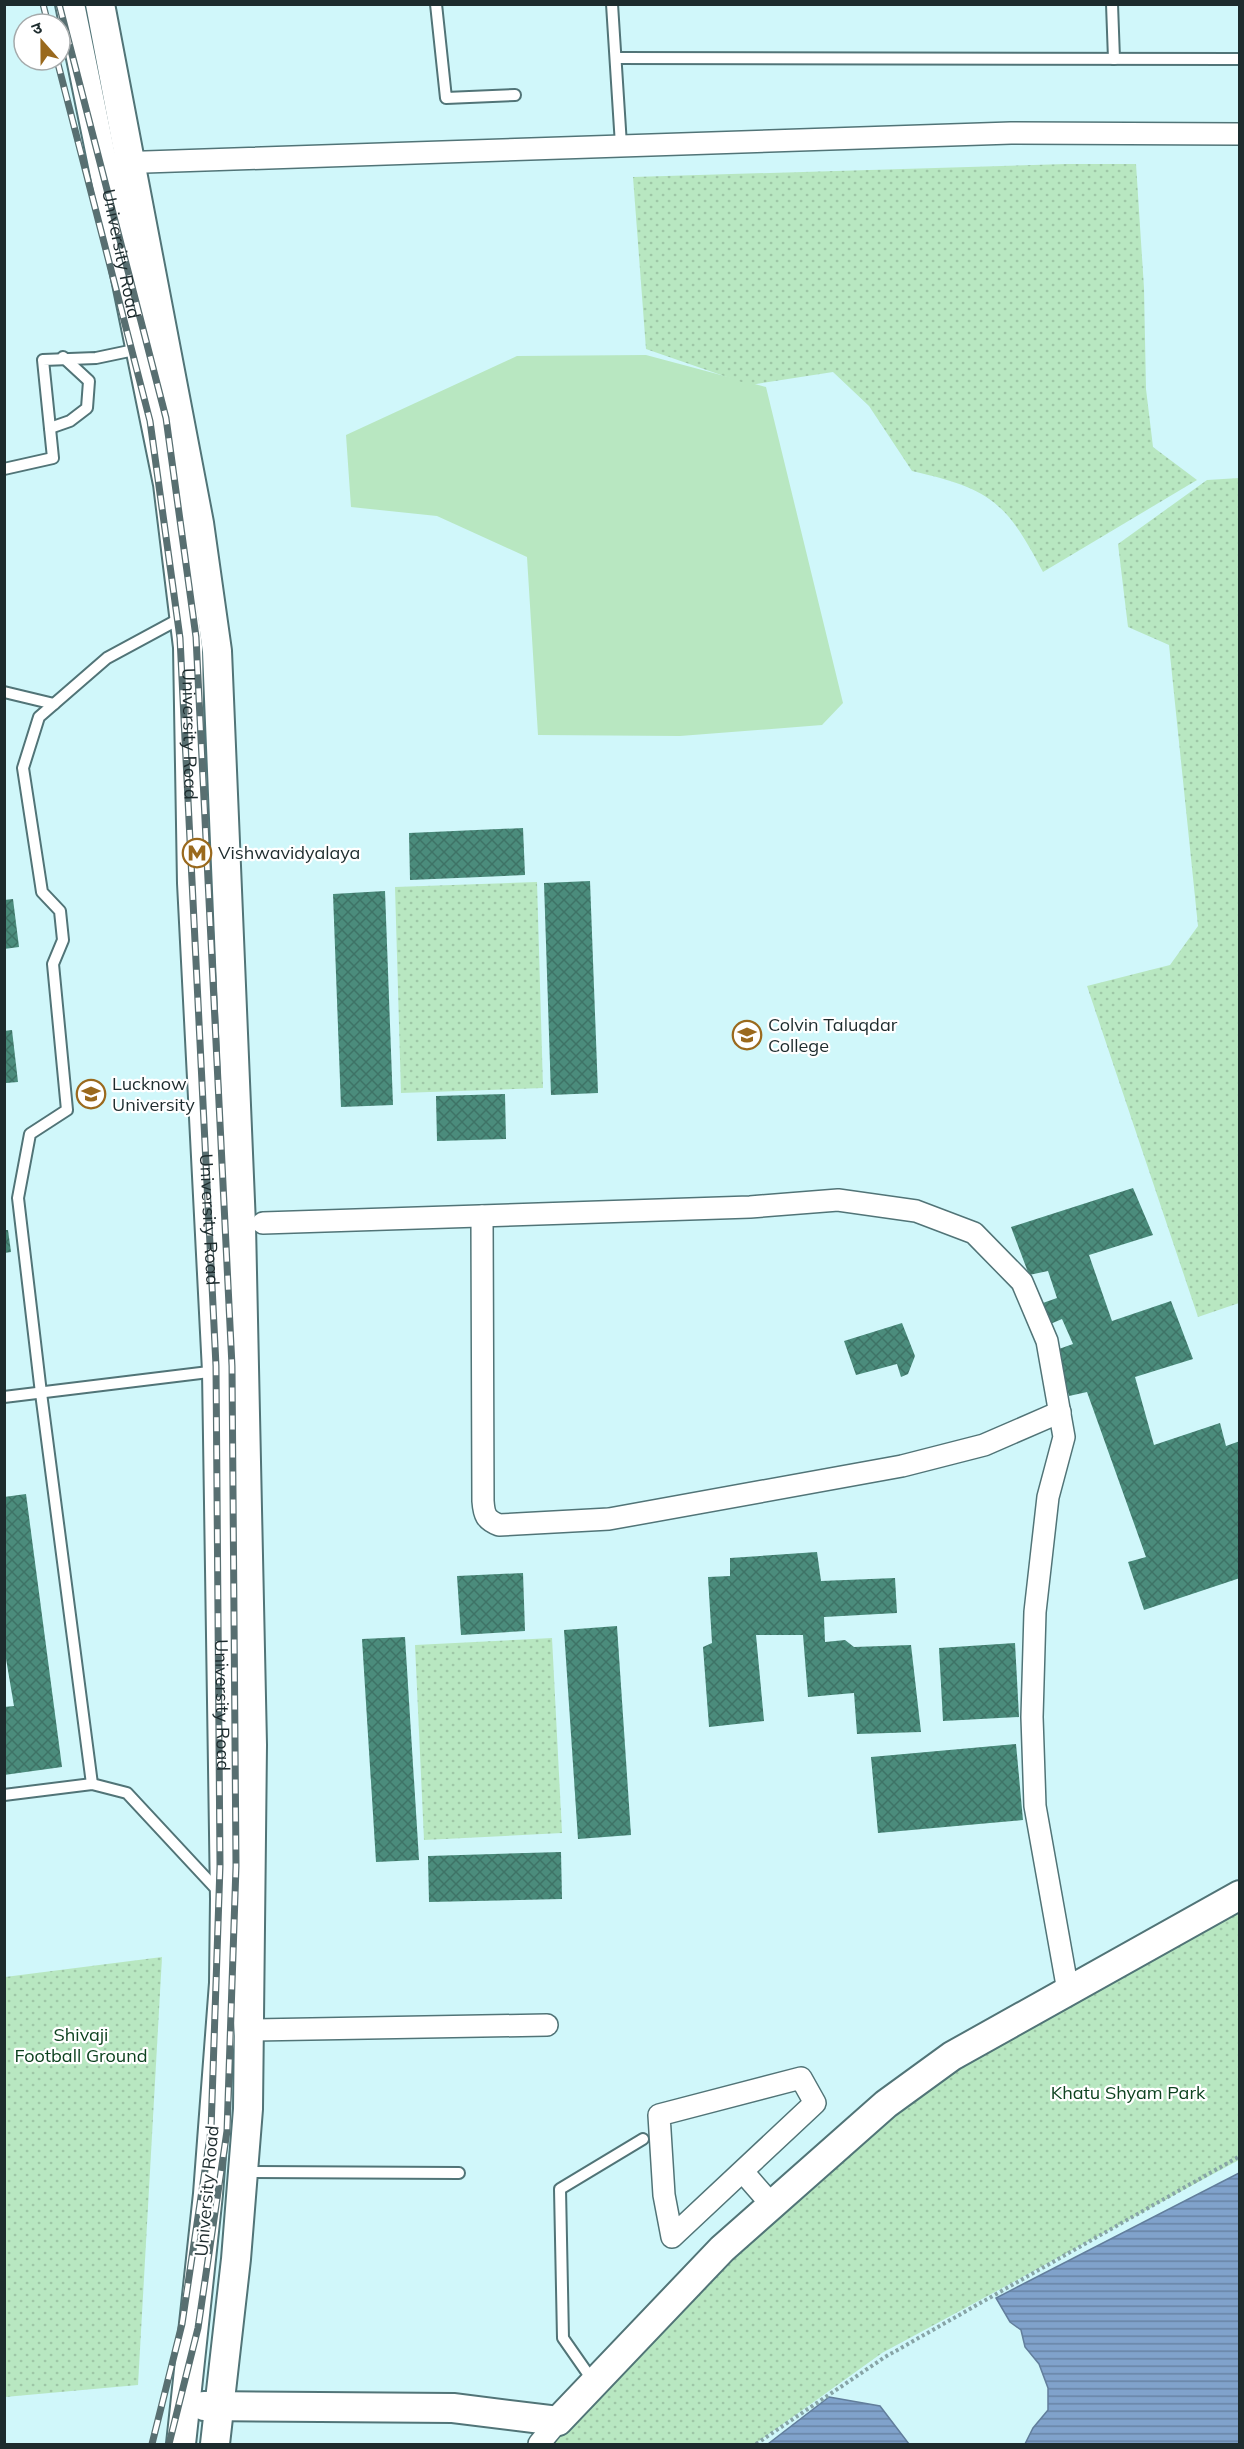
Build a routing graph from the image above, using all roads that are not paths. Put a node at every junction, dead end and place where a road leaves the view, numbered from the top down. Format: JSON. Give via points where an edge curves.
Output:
{"nodes":[{"id":1,"x":70,"y":4,"type":"edge"},
{"id":2,"x":100,"y":4,"type":"edge"},
{"id":3,"x":436,"y":4,"type":"edge"},
{"id":4,"x":612,"y":4,"type":"edge"},
{"id":5,"x":1112,"y":4,"type":"edge"},
{"id":6,"x":616,"y":58,"type":"junction"},
{"id":7,"x":1114,"y":59,"type":"junction"},
{"id":8,"x":1239,"y":59,"type":"edge"},
{"id":9,"x":515,"y":95,"type":"dead end"},
{"id":10,"x":1239,"y":134,"type":"edge"},
{"id":11,"x":621,"y":145,"type":"junction"},
{"id":12,"x":132,"y":163,"type":"junction"},
{"id":13,"x":101,"y":164,"type":"junction"},
{"id":14,"x":140,"y":349,"type":"junction"},
{"id":15,"x":63,"y":357,"type":"junction"},
{"id":16,"x":50,"y":428,"type":"junction"},
{"id":17,"x":4,"y":469,"type":"edge"},
{"id":18,"x":198,"y":615,"type":"junction"},
{"id":19,"x":4,"y":692,"type":"edge"},
{"id":20,"x":54,"y":704,"type":"junction"},
{"id":21,"x":482,"y":1216,"type":"junction"},
{"id":22,"x":252,"y":1224,"type":"junction"},
{"id":23,"x":217,"y":1371,"type":"junction"},
{"id":24,"x":41,"y":1393,"type":"junction"},
{"id":25,"x":4,"y":1397,"type":"edge"},
{"id":26,"x":1060,"y":1412,"type":"junction"},
{"id":27,"x":92,"y":1784,"type":"junction"},
{"id":28,"x":4,"y":1795,"type":"edge"},
{"id":29,"x":1239,"y":1895,"type":"edge"},
{"id":30,"x":234,"y":1912,"type":"junction"},
{"id":31,"x":1068,"y":1991,"type":"junction"},
{"id":32,"x":546,"y":2025,"type":"dead end"},
{"id":33,"x":249,"y":2030,"type":"junction"},
{"id":34,"x":643,"y":2139,"type":"dead end"},
{"id":35,"x":244,"y":2172,"type":"junction"},
{"id":36,"x":459,"y":2173,"type":"dead end"},
{"id":37,"x":744,"y":2173,"type":"junction"},
{"id":38,"x":771,"y":2204,"type":"junction"},
{"id":39,"x":595,"y":2384,"type":"junction"},
{"id":40,"x":186,"y":2405,"type":"junction"},
{"id":41,"x":221,"y":2406,"type":"junction"},
{"id":42,"x":558,"y":2421,"type":"junction"},
{"id":43,"x":181,"y":2445,"type":"edge"},
{"id":44,"x":215,"y":2445,"type":"edge"},
{"id":45,"x":538,"y":2445,"type":"edge"}],
"edges":[{"from":1,"to":13,"type":"main road","name":"University Road"},
{"from":2,"to":12,"type":"main road","name":"University Road"},
{"from":3,"to":9,"type":"lane","via":[[446,98]]},
{"from":4,"to":6,"type":"lane"},
{"from":5,"to":7,"type":"lane"},
{"from":6,"to":7,"type":"lane"},
{"from":6,"to":11,"type":"lane"},
{"from":7,"to":8,"type":"lane"},
{"from":10,"to":11,"type":"street","via":[[1011,133]]},
{"from":11,"to":12,"type":"street"},
{"from":12,"to":13,"type":"street"},
{"from":12,"to":18,"type":"main road","name":"University Road","via":[[199,523]]},
{"from":13,"to":14,"type":"main road","name":"University Road"},
{"from":14,"to":15,"type":"lane","via":[[96,358]]},
{"from":14,"to":18,"type":"main road","name":"University Road"},
{"from":15,"to":16,"type":"lane","via":[[43,360]]},
{"from":15,"to":16,"type":"lane","via":[[89,381],[87,408],[70,421]]},
{"from":16,"to":17,"type":"lane","via":[[53,458]]},
{"from":18,"to":20,"type":"lane","via":[[107,658]]},
{"from":18,"to":22,"type":"main road","name":"University Road","via":[[217,651]]},
{"from":18,"to":23,"type":"main road","name":"University Road","via":[[192,883]]},
{"from":19,"to":20,"type":"lane"},
{"from":20,"to":24,"type":"lane","via":[[39,717],[23,768],[42,892],[60,911],[63,940],[53,964],[67,1110],[30,1134],[18,1198]]},
{"from":21,"to":22,"type":"street"},
{"from":21,"to":26,"type":"street","via":[[750,1207],[838,1200],[916,1211],[974,1233],[1022,1282],[1047,1341]]},
{"from":21,"to":26,"type":"street","via":[[483,1501],[484,1514],[499,1525],[609,1518],[902,1466],[984,1445]]},
{"from":22,"to":30,"type":"main road","name":"University Road","via":[[252,1745]]},
{"from":23,"to":24,"type":"lane"},
{"from":23,"to":30,"type":"main road","name":"University Road"},
{"from":24,"to":25,"type":"lane"},
{"from":24,"to":27,"type":"lane"},
{"from":26,"to":31,"type":"street","via":[[1064,1437],[1048,1497],[1035,1612],[1032,1717],[1035,1806]]},
{"from":27,"to":28,"type":"lane"},
{"from":27,"to":30,"type":"lane","via":[[127,1793]]},
{"from":29,"to":31,"type":"main road"},
{"from":30,"to":33,"type":"main road","name":"University Road"},
{"from":30,"to":40,"type":"main road","name":"University Road","via":[[224,1983]]},
{"from":31,"to":38,"type":"main road","via":[[952,2056],[886,2104]]},
{"from":32,"to":33,"type":"street"},
{"from":33,"to":35,"type":"main road","name":"University Road"},
{"from":34,"to":39,"type":"lane","via":[[560,2189],[563,2338]]},
{"from":35,"to":36,"type":"lane"},
{"from":35,"to":41,"type":"main road","name":"University Road"},
{"from":37,"to":37,"type":"street","via":[[815,2103],[801,2078],[659,2115],[664,2195],[672,2237]]},
{"from":37,"to":38,"type":"street"},
{"from":38,"to":39,"type":"main road","via":[[722,2249]]},
{"from":39,"to":42,"type":"main road"},
{"from":40,"to":41,"type":"main road"},
{"from":40,"to":43,"type":"main road","name":"University Road"},
{"from":41,"to":42,"type":"main road","via":[[453,2408]]},
{"from":41,"to":44,"type":"main road","name":"University Road"},
{"from":42,"to":45,"type":"street"}]}
